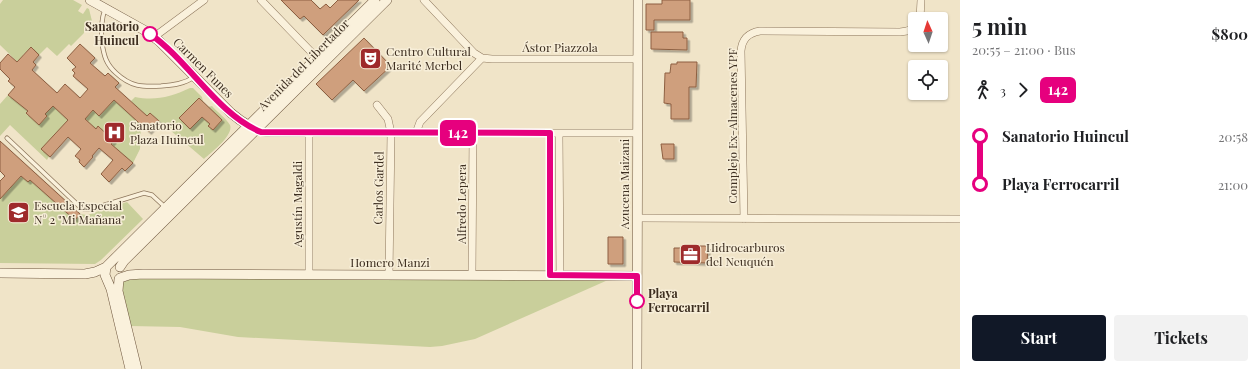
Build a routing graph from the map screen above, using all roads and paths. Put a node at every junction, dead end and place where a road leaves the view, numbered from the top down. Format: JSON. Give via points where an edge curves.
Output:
{"nodes":[{"id":1,"x":90,"y":0,"type":"edge"},
{"id":2,"x":189,"y":0,"type":"edge"},
{"id":3,"x":204,"y":0,"type":"edge"},
{"id":4,"x":261,"y":0,"type":"edge"},
{"id":5,"x":375,"y":0,"type":"edge"},
{"id":6,"x":387,"y":0,"type":"edge"},
{"id":7,"x":424,"y":0,"type":"edge"},
{"id":8,"x":638,"y":0,"type":"edge"},
{"id":9,"x":921,"y":0,"type":"edge"},
{"id":10,"x":194,"y":7,"type":"junction"},
{"id":11,"x":105,"y":8,"type":"junction"},
{"id":12,"x":920,"y":12,"type":"edge"},
{"id":13,"x":908,"y":30,"type":"edge"},
{"id":14,"x":154,"y":37,"type":"junction"},
{"id":15,"x":317,"y":58,"type":"junction"},
{"id":16,"x":482,"y":58,"type":"junction"},
{"id":17,"x":638,"y":59,"type":"junction"},
{"id":18,"x":194,"y":76,"type":"junction"},
{"id":19,"x":377,"y":105,"type":"dead end"},
{"id":20,"x":253,"y":127,"type":"junction"},
{"id":21,"x":309,"y":133,"type":"junction"},
{"id":22,"x":391,"y":133,"type":"junction"},
{"id":23,"x":416,"y":133,"type":"junction"},
{"id":24,"x":473,"y":133,"type":"junction"},
{"id":25,"x":550,"y":133,"type":"junction"},
{"id":26,"x":559,"y":133,"type":"junction"},
{"id":27,"x":638,"y":133,"type":"junction"},
{"id":28,"x":7,"y":138,"type":"dead end"},
{"id":29,"x":168,"y":211,"type":"junction"},
{"id":30,"x":637,"y":218,"type":"junction"},
{"id":31,"x":744,"y":219,"type":"junction"},
{"id":32,"x":960,"y":219,"type":"edge"},
{"id":33,"x":107,"y":266,"type":"junction"},
{"id":34,"x":120,"y":268,"type":"junction"},
{"id":35,"x":0,"y":273,"type":"edge"},
{"id":36,"x":85,"y":274,"type":"junction"},
{"id":37,"x":143,"y":274,"type":"junction"},
{"id":38,"x":308,"y":274,"type":"junction"},
{"id":39,"x":389,"y":275,"type":"junction"},
{"id":40,"x":472,"y":275,"type":"junction"},
{"id":41,"x":555,"y":275,"type":"junction"},
{"id":42,"x":637,"y":276,"type":"junction"},
{"id":43,"x":107,"y":279,"type":"junction"},
{"id":44,"x":119,"y":279,"type":"junction"},
{"id":45,"x":130,"y":369,"type":"edge"},
{"id":46,"x":136,"y":369,"type":"edge"},
{"id":47,"x":637,"y":369,"type":"edge"}],
"edges":[{"from":1,"to":11,"type":"main road","name":"Carmen Funes"},
{"from":2,"to":10,"type":"street"},
{"from":3,"to":10,"type":"street"},
{"from":4,"to":15,"type":"street"},
{"from":5,"to":15,"type":"main road","name":"Avenida del Libertador"},
{"from":6,"to":20,"type":"main road","name":"Avenida del Libertador"},
{"from":7,"to":16,"type":"street","via":[[474,53]]},
{"from":8,"to":17,"type":"main road","name":"Azucena Maizani"},
{"from":9,"to":12,"type":"street"},
{"from":10,"to":14,"type":"street"},
{"from":11,"to":14,"type":"main road","name":"Carmen Funes"},
{"from":11,"to":18,"type":"lane","via":[[102,18],[104,56],[107,64],[122,79],[138,85],[159,86],[181,83]]},
{"from":13,"to":31,"type":"street","name":"Complejo Ex-Almacenes YPF","via":[[760,31],[746,37],[741,51]]},
{"from":14,"to":18,"type":"main road","name":"Carmen Funes"},
{"from":15,"to":20,"type":"main road","name":"Avenida del Libertador"},
{"from":16,"to":17,"type":"street","name":"Ástor Piazzola"},
{"from":16,"to":23,"type":"street","via":[[420,122]]},
{"from":17,"to":27,"type":"main road","name":"Azucena Maizani"},
{"from":18,"to":20,"type":"main road","name":"Carmen Funes","via":[[231,113]]},
{"from":19,"to":22,"type":"street","name":"Carlos Gardel","via":[[388,119]]},
{"from":20,"to":21,"type":"street","via":[[268,133]]},
{"from":20,"to":29,"type":"main road","name":"Avenida del Libertador"},
{"from":21,"to":22,"type":"street"},
{"from":21,"to":38,"type":"street","name":"Agustín Magaldi"},
{"from":22,"to":23,"type":"street"},
{"from":22,"to":39,"type":"street","name":"Carlos Gardel"},
{"from":23,"to":24,"type":"street"},
{"from":24,"to":25,"type":"street"},
{"from":24,"to":40,"type":"street","name":"Alfredo Lepera"},
{"from":25,"to":26,"type":"street"},
{"from":25,"to":41,"type":"street"},
{"from":26,"to":27,"type":"street"},
{"from":26,"to":41,"type":"street"},
{"from":27,"to":30,"type":"main road","name":"Azucena Maizani"},
{"from":28,"to":29,"type":"lane","via":[[84,209],[92,209],[144,193],[155,197]]},
{"from":29,"to":33,"type":"main road","name":"Avenida del Libertador"},
{"from":29,"to":34,"type":"main road","name":"Avenida del Libertador"},
{"from":30,"to":31,"type":"street"},
{"from":30,"to":42,"type":"main road","name":"Azucena Maizani"},
{"from":31,"to":32,"type":"street"},
{"from":33,"to":34,"type":"main road","via":[[114,264]]},
{"from":33,"to":36,"type":"main road"},
{"from":33,"to":43,"type":"main road","via":[[104,273]]},
{"from":34,"to":37,"type":"main road","name":"Homero Manzi"},
{"from":34,"to":44,"type":"main road","via":[[122,274]]},
{"from":35,"to":36,"type":"main road"},
{"from":36,"to":43,"type":"main road"},
{"from":37,"to":38,"type":"main road","name":"Homero Manzi"},
{"from":37,"to":44,"type":"main road","name":"Homero Manzi","via":[[128,275]]},
{"from":38,"to":39,"type":"main road","name":"Homero Manzi"},
{"from":39,"to":40,"type":"main road","name":"Homero Manzi"},
{"from":40,"to":41,"type":"main road","name":"Homero Manzi"},
{"from":41,"to":42,"type":"main road","name":"Homero Manzi"},
{"from":42,"to":47,"type":"main road","name":"Azucena Maizani"},
{"from":43,"to":44,"type":"main road"},
{"from":43,"to":45,"type":"main road"},
{"from":44,"to":46,"type":"main road","via":[[118,291]]}]}
